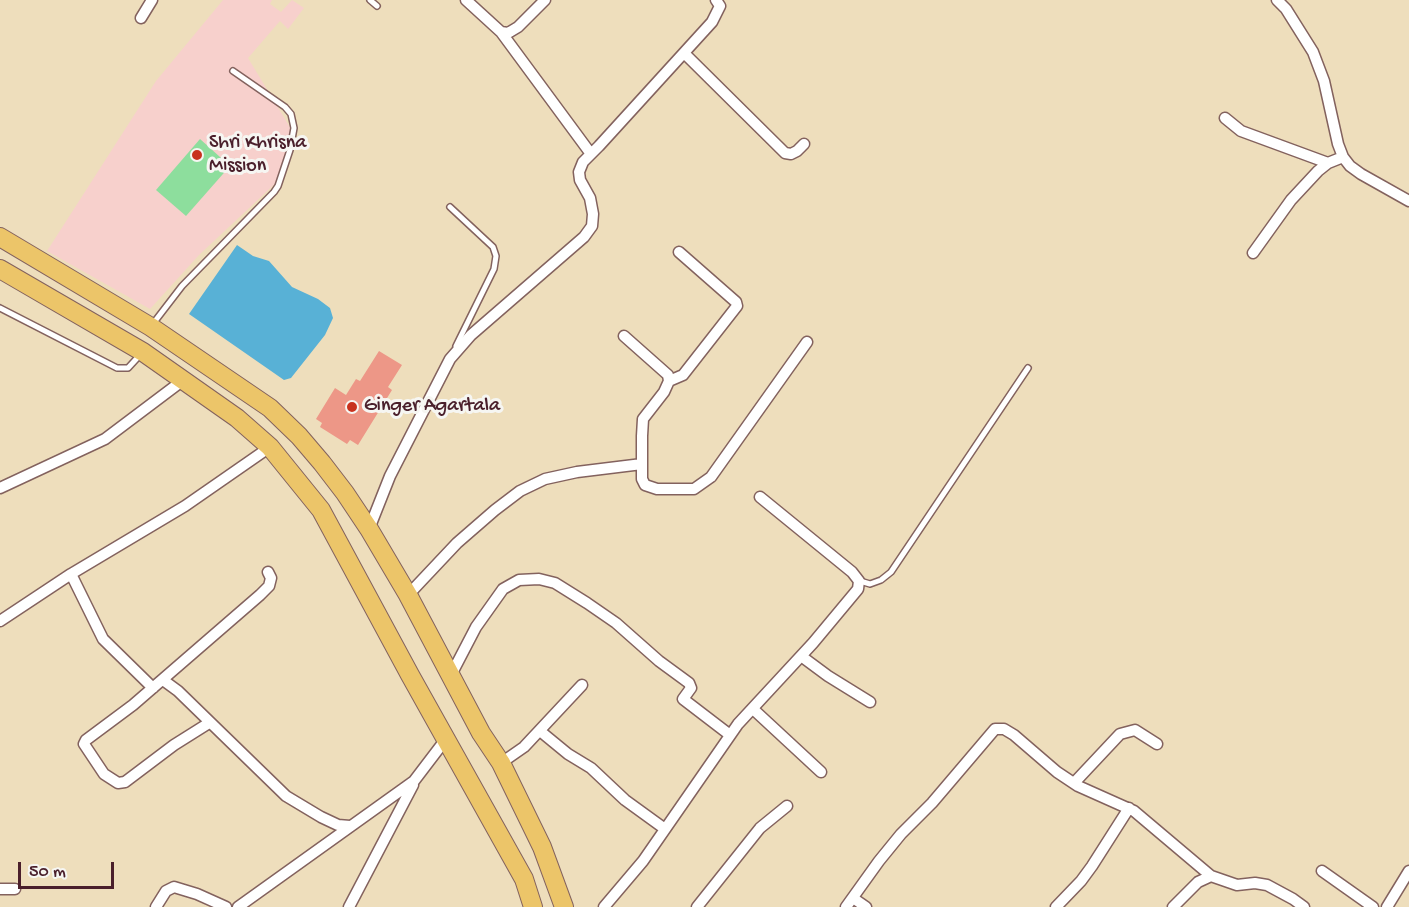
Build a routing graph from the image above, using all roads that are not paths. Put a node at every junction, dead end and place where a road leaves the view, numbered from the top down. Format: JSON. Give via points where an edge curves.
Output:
{"nodes":[{"id":1,"x":152,"y":0,"type":"edge"},
{"id":2,"x":370,"y":0,"type":"edge"},
{"id":3,"x":466,"y":0,"type":"edge"},
{"id":4,"x":545,"y":0,"type":"edge"},
{"id":5,"x":716,"y":0,"type":"edge"},
{"id":6,"x":1278,"y":0,"type":"edge"},
{"id":7,"x":377,"y":6,"type":"dead end"},
{"id":8,"x":141,"y":18,"type":"dead end"},
{"id":9,"x":501,"y":32,"type":"junction"},
{"id":10,"x":684,"y":53,"type":"junction"},
{"id":11,"x":233,"y":71,"type":"dead end"},
{"id":12,"x":1225,"y":118,"type":"dead end"},
{"id":13,"x":804,"y":144,"type":"dead end"},
{"id":14,"x":591,"y":154,"type":"junction"},
{"id":15,"x":1343,"y":157,"type":"junction"},
{"id":16,"x":1328,"y":163,"type":"junction"},
{"id":17,"x":1409,"y":201,"type":"edge"},
{"id":18,"x":450,"y":207,"type":"dead end"},
{"id":19,"x":0,"y":237,"type":"edge"},
{"id":20,"x":679,"y":252,"type":"dead end"},
{"id":21,"x":28,"y":253,"type":"junction"},
{"id":22,"x":1253,"y":253,"type":"dead end"},
{"id":23,"x":0,"y":269,"type":"edge"},
{"id":24,"x":17,"y":280,"type":"junction"},
{"id":25,"x":0,"y":308,"type":"edge"},
{"id":26,"x":151,"y":327,"type":"junction"},
{"id":27,"x":624,"y":336,"type":"dead end"},
{"id":28,"x":807,"y":342,"type":"dead end"},
{"id":29,"x":143,"y":352,"type":"junction"},
{"id":30,"x":450,"y":358,"type":"junction"},
{"id":31,"x":1028,"y":368,"type":"dead end"},
{"id":32,"x":182,"y":381,"type":"junction"},
{"id":33,"x":669,"y":381,"type":"junction"},
{"id":34,"x":270,"y":447,"type":"junction"},
{"id":35,"x":642,"y":464,"type":"junction"},
{"id":36,"x":0,"y":488,"type":"edge"},
{"id":37,"x":760,"y":497,"type":"dead end"},
{"id":38,"x":369,"y":529,"type":"junction"},
{"id":39,"x":267,"y":572,"type":"dead end"},
{"id":40,"x":71,"y":574,"type":"junction"},
{"id":41,"x":859,"y":581,"type":"junction"},
{"id":42,"x":408,"y":595,"type":"junction"},
{"id":43,"x":0,"y":621,"type":"edge"},
{"id":44,"x":801,"y":656,"type":"junction"},
{"id":45,"x":451,"y":675,"type":"junction"},
{"id":46,"x":163,"y":680,"type":"junction"},
{"id":47,"x":582,"y":685,"type":"dead end"},
{"id":48,"x":153,"y":688,"type":"junction"},
{"id":49,"x":870,"y":702,"type":"dead end"},
{"id":50,"x":753,"y":708,"type":"junction"},
{"id":51,"x":209,"y":723,"type":"junction"},
{"id":52,"x":540,"y":731,"type":"junction"},
{"id":53,"x":730,"y":735,"type":"junction"},
{"id":54,"x":446,"y":739,"type":"junction"},
{"id":55,"x":1157,"y":744,"type":"dead end"},
{"id":56,"x":501,"y":763,"type":"junction"},
{"id":57,"x":821,"y":772,"type":"dead end"},
{"id":58,"x":414,"y":781,"type":"junction"},
{"id":59,"x":1074,"y":783,"type":"junction"},
{"id":60,"x":787,"y":806,"type":"dead end"},
{"id":61,"x":1129,"y":808,"type":"junction"},
{"id":62,"x":350,"y":826,"type":"junction"},
{"id":63,"x":665,"y":829,"type":"junction"},
{"id":64,"x":1322,"y":871,"type":"dead end"},
{"id":65,"x":1409,"y":872,"type":"edge"},
{"id":66,"x":1211,"y":876,"type":"junction"},
{"id":67,"x":0,"y":889,"type":"edge"},
{"id":68,"x":15,"y":889,"type":"dead end"},
{"id":69,"x":849,"y":903,"type":"edge"},
{"id":70,"x":156,"y":907,"type":"edge"},
{"id":71,"x":226,"y":907,"type":"edge"},
{"id":72,"x":238,"y":907,"type":"edge"},
{"id":73,"x":349,"y":907,"type":"edge"},
{"id":74,"x":533,"y":907,"type":"edge"},
{"id":75,"x":564,"y":907,"type":"edge"},
{"id":76,"x":604,"y":907,"type":"edge"},
{"id":77,"x":697,"y":907,"type":"edge"},
{"id":78,"x":866,"y":907,"type":"edge"},
{"id":79,"x":1056,"y":907,"type":"edge"},
{"id":80,"x":1173,"y":907,"type":"edge"},
{"id":81,"x":1304,"y":907,"type":"edge"},
{"id":82,"x":1373,"y":907,"type":"edge"},
{"id":83,"x":1387,"y":907,"type":"edge"}],
"edges":[{"from":1,"to":8,"type":"street"},
{"from":2,"to":7,"type":"lane"},
{"from":3,"to":9,"type":"street"},
{"from":4,"to":9,"type":"street","via":[[518,27]]},
{"from":5,"to":10,"type":"street","via":[[720,6],[717,15]]},
{"from":6,"to":15,"type":"street","via":[[1312,52],[1324,81]]},
{"from":9,"to":14,"type":"street"},
{"from":10,"to":13,"type":"street","via":[[784,153],[797,151]]},
{"from":10,"to":14,"type":"street"},
{"from":11,"to":26,"type":"lane","via":[[291,114],[292,141],[278,186],[182,286]]},
{"from":12,"to":16,"type":"street","via":[[1241,131]]},
{"from":14,"to":30,"type":"street","via":[[579,172],[590,198],[592,226]]},
{"from":15,"to":16,"type":"street"},
{"from":15,"to":17,"type":"street","via":[[1361,174]]},
{"from":16,"to":22,"type":"street","via":[[1291,200]]},
{"from":18,"to":30,"type":"lane","via":[[494,247],[496,256],[494,269]]},
{"from":19,"to":21,"type":"main road"},
{"from":20,"to":33,"type":"street","via":[[737,306],[683,375]]},
{"from":21,"to":24,"type":"main road"},
{"from":21,"to":26,"type":"main road"},
{"from":23,"to":24,"type":"main road"},
{"from":24,"to":29,"type":"main road"},
{"from":25,"to":29,"type":"lane","via":[[117,368],[128,368]]},
{"from":26,"to":38,"type":"main road","via":[[270,408],[322,463]]},
{"from":27,"to":33,"type":"street","via":[[668,375]]},
{"from":28,"to":35,"type":"street","via":[[711,477],[694,489],[651,488],[642,479]]},
{"from":29,"to":32,"type":"main road"},
{"from":30,"to":38,"type":"street","via":[[390,476]]},
{"from":31,"to":41,"type":"lane","via":[[891,572],[870,584]]},
{"from":32,"to":34,"type":"main road","via":[[237,418]]},
{"from":32,"to":36,"type":"street","via":[[105,439]]},
{"from":33,"to":35,"type":"street","via":[[644,419]]},
{"from":34,"to":40,"type":"street","via":[[185,506]]},
{"from":34,"to":54,"type":"main road","via":[[321,510]]},
{"from":35,"to":42,"type":"street","via":[[545,479],[520,491],[457,543]]},
{"from":37,"to":41,"type":"street"},
{"from":38,"to":42,"type":"main road"},
{"from":39,"to":46,"type":"street","via":[[271,578],[269,586]]},
{"from":40,"to":43,"type":"street"},
{"from":40,"to":48,"type":"street","via":[[103,639]]},
{"from":41,"to":44,"type":"street","via":[[858,589]]},
{"from":42,"to":45,"type":"main road"},
{"from":44,"to":49,"type":"street"},
{"from":44,"to":50,"type":"street"},
{"from":45,"to":53,"type":"street","via":[[476,627],[503,590],[519,580],[538,579],[555,583],[616,623],[689,684],[691,688],[683,699]]},
{"from":45,"to":56,"type":"main road"},
{"from":46,"to":48,"type":"street"},
{"from":46,"to":51,"type":"street"},
{"from":47,"to":52,"type":"street"},
{"from":48,"to":51,"type":"street","via":[[84,743],[112,780],[125,782]]},
{"from":50,"to":53,"type":"street"},
{"from":50,"to":57,"type":"street"},
{"from":51,"to":62,"type":"street","via":[[286,796],[338,825]]},
{"from":52,"to":56,"type":"street"},
{"from":52,"to":63,"type":"street"},
{"from":53,"to":63,"type":"street"},
{"from":54,"to":58,"type":"street"},
{"from":54,"to":74,"type":"main road","via":[[524,879]]},
{"from":55,"to":59,"type":"street","via":[[1135,730],[1120,734]]},
{"from":56,"to":75,"type":"main road","via":[[542,847]]},
{"from":58,"to":62,"type":"street"},
{"from":58,"to":73,"type":"street"},
{"from":59,"to":61,"type":"street"},
{"from":59,"to":69,"type":"street","via":[[1014,735],[995,729],[886,852]]},
{"from":60,"to":77,"type":"street","via":[[760,828]]},
{"from":61,"to":66,"type":"street"},
{"from":61,"to":79,"type":"street","via":[[1087,874]]},
{"from":62,"to":72,"type":"street"},
{"from":63,"to":76,"type":"street"},
{"from":64,"to":82,"type":"street"},
{"from":65,"to":83,"type":"street"},
{"from":66,"to":80,"type":"street","via":[[1198,882]]},
{"from":66,"to":81,"type":"street","via":[[1237,885],[1267,885]]},
{"from":67,"to":68,"type":"street"},
{"from":69,"to":78,"type":"street"},
{"from":70,"to":71,"type":"street","via":[[166,891],[174,887]]}]}
